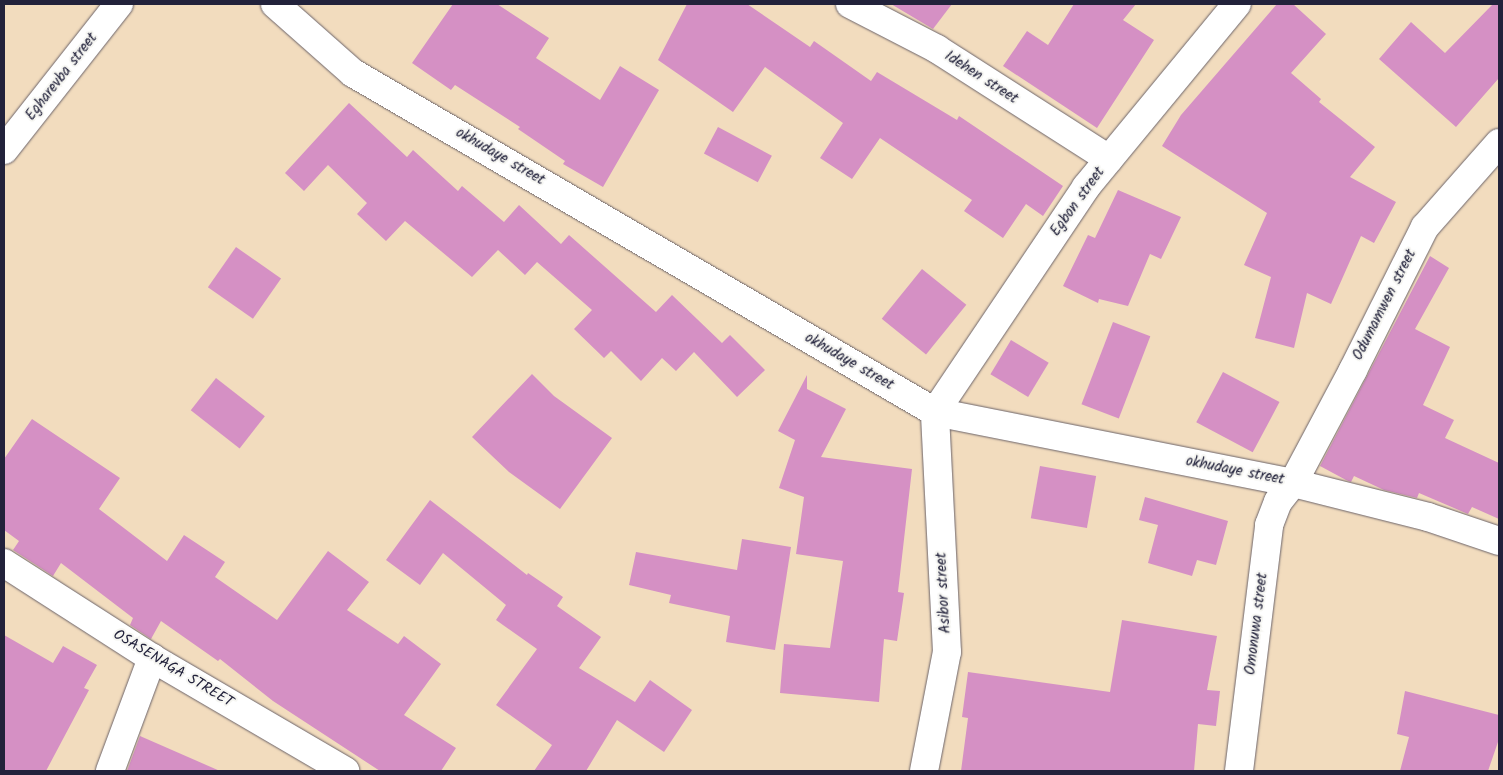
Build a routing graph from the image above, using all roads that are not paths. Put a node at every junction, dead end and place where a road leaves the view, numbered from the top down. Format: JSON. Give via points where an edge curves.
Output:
{"nodes":[{"id":1,"x":119,"y":4,"type":"edge"},
{"id":2,"x":274,"y":4,"type":"edge"},
{"id":3,"x":850,"y":4,"type":"edge"},
{"id":4,"x":1237,"y":4,"type":"edge"},
{"id":5,"x":1499,"y":143,"type":"edge"},
{"id":6,"x":4,"y":150,"type":"edge"},
{"id":7,"x":1109,"y":159,"type":"junction"},
{"id":8,"x":935,"y":412,"type":"junction"},
{"id":9,"x":1292,"y":483,"type":"junction"},
{"id":10,"x":1499,"y":541,"type":"edge"},
{"id":11,"x":4,"y":563,"type":"edge"},
{"id":12,"x":152,"y":658,"type":"junction"},
{"id":13,"x":338,"y":769,"type":"edge"},
{"id":14,"x":110,"y":771,"type":"edge"},
{"id":15,"x":924,"y":771,"type":"edge"},
{"id":16,"x":1239,"y":771,"type":"edge"}],
"edges":[{"from":1,"to":6,"type":"street","name":"Egharevba street"},
{"from":2,"to":8,"type":"street","name":"okhudaye street","via":[[353,73]]},
{"from":3,"to":7,"type":"street","name":"Idehen street","via":[[937,49]]},
{"from":4,"to":7,"type":"street","name":"Egbon street"},
{"from":5,"to":9,"type":"street","name":"Odumamwen street","via":[[1425,227]]},
{"from":7,"to":8,"type":"street","name":"Egbon street","via":[[1086,187]]},
{"from":8,"to":9,"type":"street","name":"okhudaye street"},
{"from":8,"to":15,"type":"street","name":"Asibor street","via":[[947,652]]},
{"from":9,"to":10,"type":"street","name":"okhudaye street","via":[[1428,517]]},
{"from":9,"to":16,"type":"street","name":"Omonuwa street","via":[[1278,502],[1269,525]]},
{"from":11,"to":12,"type":"street","name":"OSASENAGA STREET"},
{"from":12,"to":13,"type":"street","name":"OSASENAGA STREET"},
{"from":12,"to":14,"type":"street"}]}
